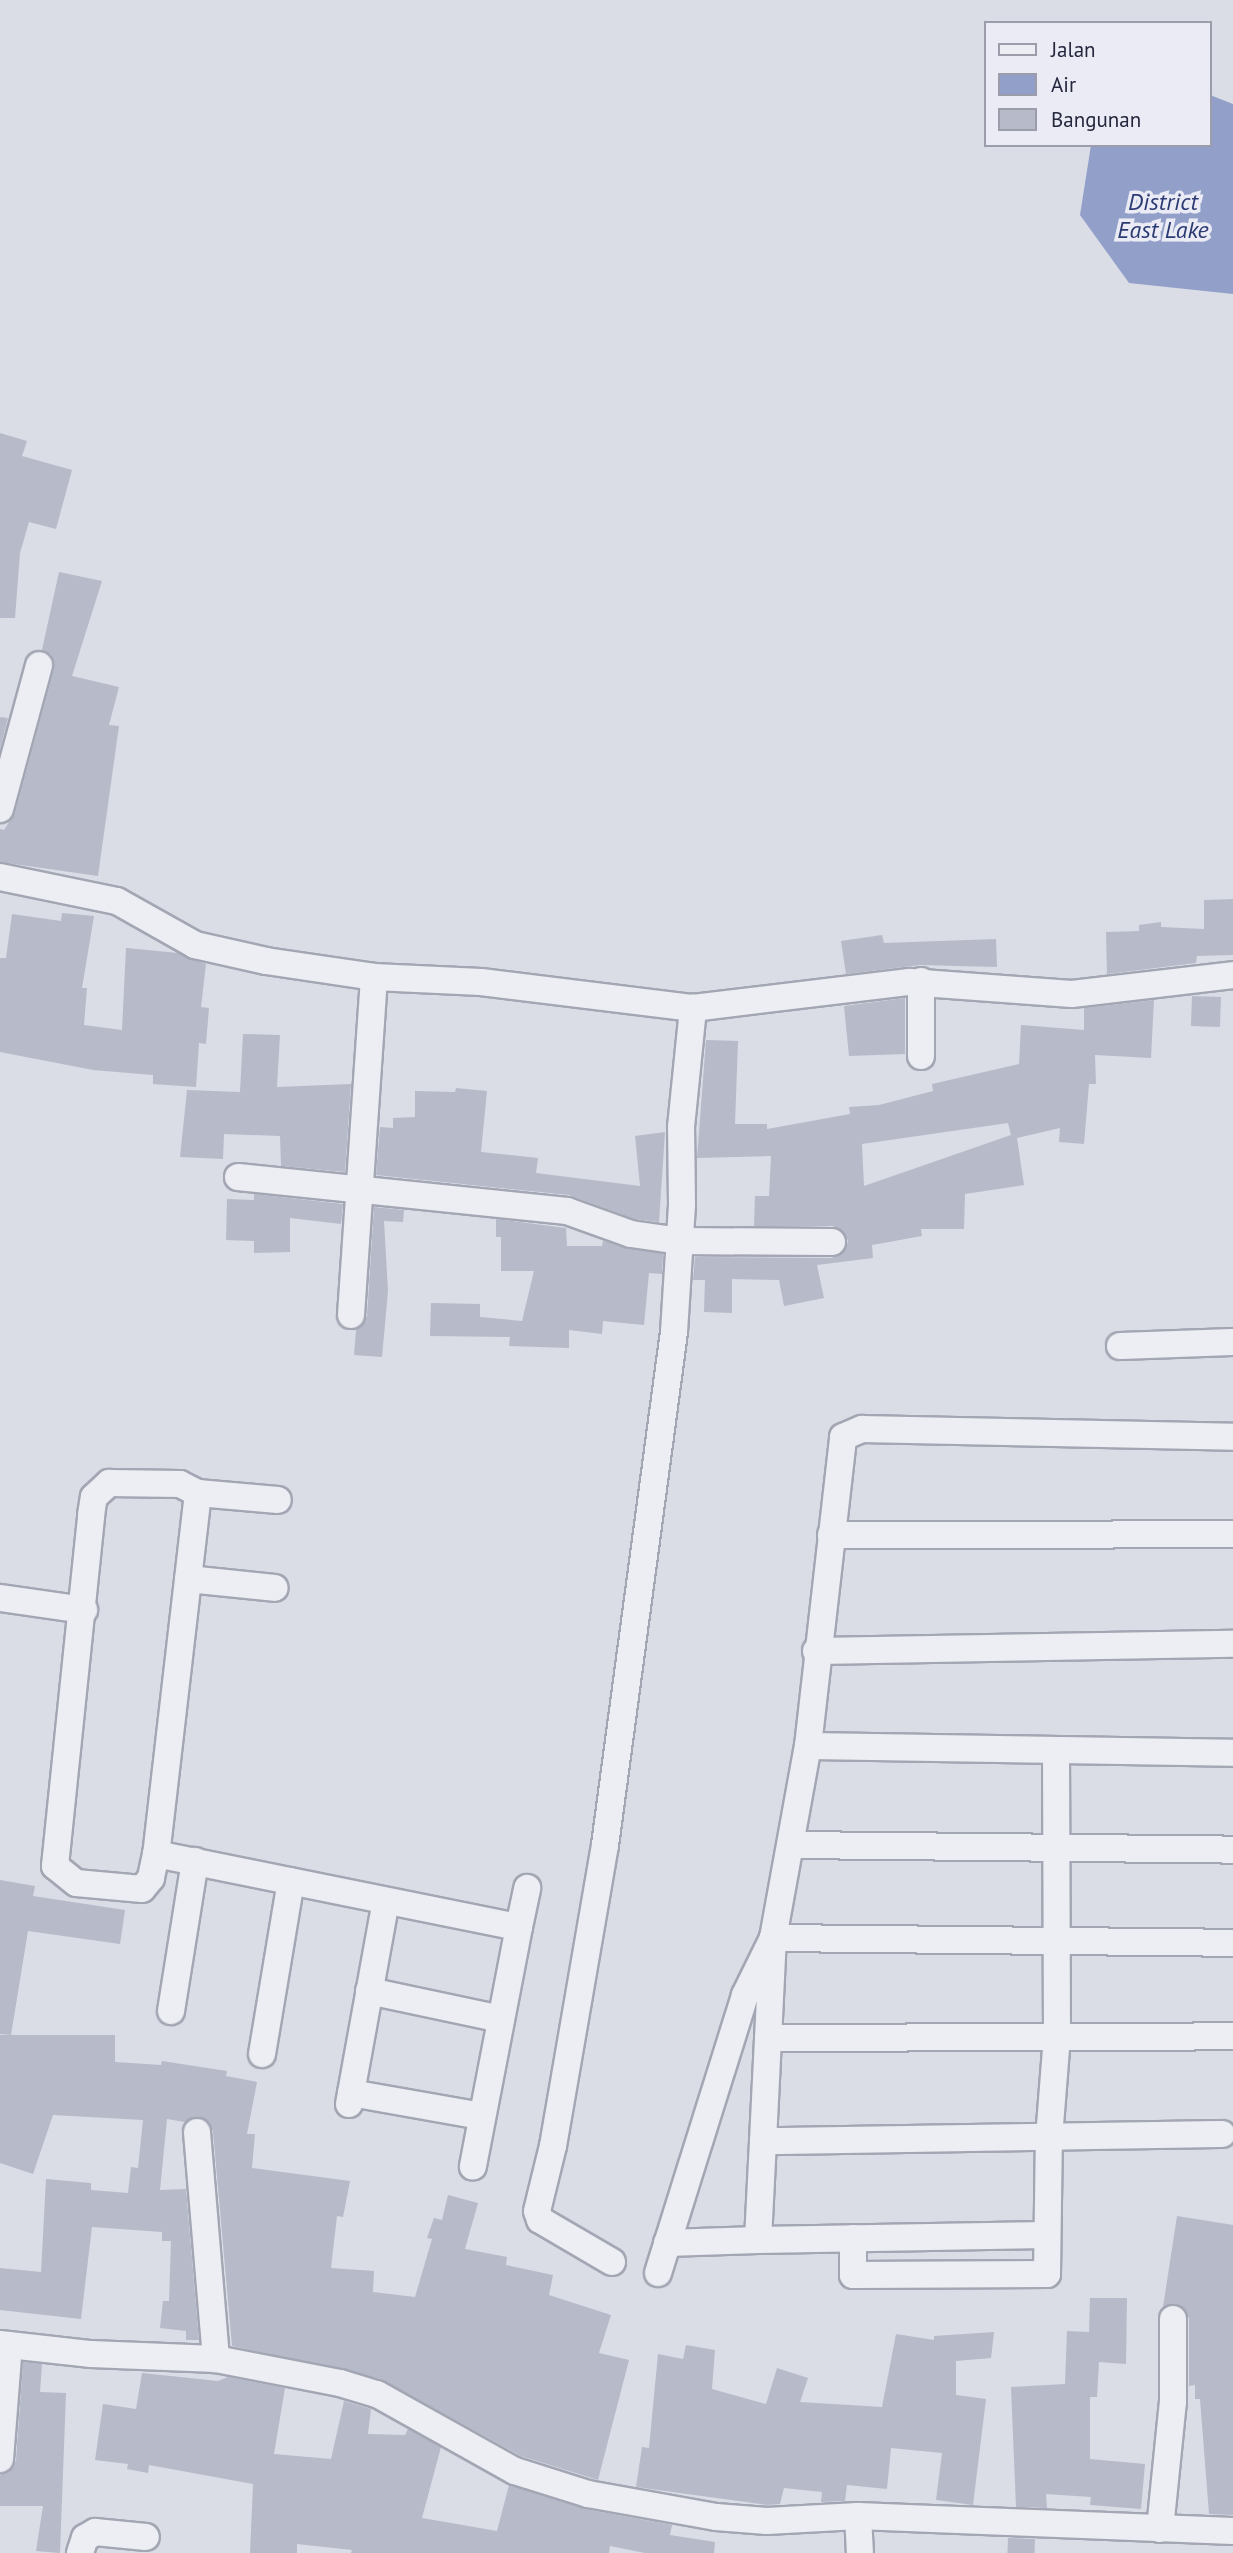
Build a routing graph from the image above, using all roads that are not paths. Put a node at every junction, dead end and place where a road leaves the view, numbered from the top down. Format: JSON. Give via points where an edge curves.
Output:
{"nodes":[{"id":1,"x":39,"y":665,"type":"dead end"},
{"id":2,"x":0,"y":809,"type":"edge"},
{"id":3,"x":0,"y":877,"type":"edge"},
{"id":4,"x":1233,"y":975,"type":"edge"},
{"id":5,"x":374,"y":978,"type":"junction"},
{"id":6,"x":921,"y":981,"type":"junction"},
{"id":7,"x":692,"y":1007,"type":"junction"},
{"id":8,"x":921,"y":1056,"type":"dead end"},
{"id":9,"x":238,"y":1177,"type":"dead end"},
{"id":10,"x":357,"y":1189,"type":"junction"},
{"id":11,"x":680,"y":1241,"type":"junction"},
{"id":12,"x":832,"y":1242,"type":"dead end"},
{"id":13,"x":351,"y":1315,"type":"dead end"},
{"id":14,"x":1233,"y":1342,"type":"edge"},
{"id":15,"x":1120,"y":1346,"type":"dead end"},
{"id":16,"x":1233,"y":1437,"type":"edge"},
{"id":17,"x":198,"y":1493,"type":"junction"},
{"id":18,"x":278,"y":1500,"type":"dead end"},
{"id":19,"x":1233,"y":1534,"type":"edge"},
{"id":20,"x":831,"y":1535,"type":"junction"},
{"id":21,"x":188,"y":1579,"type":"junction"},
{"id":22,"x":275,"y":1588,"type":"dead end"},
{"id":23,"x":0,"y":1598,"type":"edge"},
{"id":24,"x":84,"y":1610,"type":"junction"},
{"id":25,"x":1233,"y":1644,"type":"edge"},
{"id":26,"x":816,"y":1651,"type":"junction"},
{"id":27,"x":808,"y":1746,"type":"junction"},
{"id":28,"x":1056,"y":1750,"type":"junction"},
{"id":29,"x":1233,"y":1753,"type":"edge"},
{"id":30,"x":792,"y":1844,"type":"junction"},
{"id":31,"x":1057,"y":1846,"type":"junction"},
{"id":32,"x":1233,"y":1850,"type":"edge"},
{"id":33,"x":156,"y":1854,"type":"junction"},
{"id":34,"x":195,"y":1861,"type":"junction"},
{"id":35,"x":291,"y":1881,"type":"junction"},
{"id":36,"x":527,"y":1888,"type":"dead end"},
{"id":37,"x":386,"y":1901,"type":"junction"},
{"id":38,"x":519,"y":1927,"type":"junction"},
{"id":39,"x":773,"y":1938,"type":"junction"},
{"id":40,"x":1056,"y":1940,"type":"junction"},
{"id":41,"x":1233,"y":1943,"type":"edge"},
{"id":42,"x":369,"y":1991,"type":"junction"},
{"id":43,"x":171,"y":2011,"type":"dead end"},
{"id":44,"x":501,"y":2019,"type":"junction"},
{"id":45,"x":1233,"y":2036,"type":"edge"},
{"id":46,"x":1057,"y":2037,"type":"junction"},
{"id":47,"x":768,"y":2038,"type":"junction"},
{"id":48,"x":262,"y":2054,"type":"dead end"},
{"id":49,"x":482,"y":2116,"type":"junction"},
{"id":50,"x":197,"y":2132,"type":"dead end"},
{"id":51,"x":1222,"y":2134,"type":"dead end"},
{"id":52,"x":1049,"y":2138,"type":"junction"},
{"id":53,"x":763,"y":2141,"type":"junction"},
{"id":54,"x":472,"y":2167,"type":"dead end"},
{"id":55,"x":1046,"y":2235,"type":"junction"},
{"id":56,"x":853,"y":2238,"type":"junction"},
{"id":57,"x":758,"y":2240,"type":"junction"},
{"id":58,"x":667,"y":2243,"type":"junction"},
{"id":59,"x":612,"y":2262,"type":"dead end"},
{"id":60,"x":658,"y":2273,"type":"dead end"},
{"id":61,"x":1173,"y":2319,"type":"dead end"},
{"id":62,"x":4,"y":2344,"type":"edge"},
{"id":63,"x":216,"y":2359,"type":"junction"},
{"id":64,"x":0,"y":2459,"type":"edge"},
{"id":65,"x":858,"y":2515,"type":"junction"},
{"id":66,"x":1160,"y":2529,"type":"junction"},
{"id":67,"x":1233,"y":2530,"type":"edge"},
{"id":68,"x":146,"y":2537,"type":"dead end"},
{"id":69,"x":80,"y":2553,"type":"edge"},
{"id":70,"x":860,"y":2553,"type":"edge"}],
"edges":[{"from":1,"to":2,"type":"street"},
{"from":3,"to":5,"type":"street","via":[[117,901],[195,944]]},
{"from":4,"to":6,"type":"street","via":[[1072,994]]},
{"from":5,"to":7,"type":"street","via":[[481,982]]},
{"from":5,"to":10,"type":"street"},
{"from":6,"to":7,"type":"street"},
{"from":6,"to":8,"type":"street"},
{"from":7,"to":11,"type":"street","via":[[681,1127]]},
{"from":9,"to":10,"type":"street"},
{"from":10,"to":11,"type":"street","via":[[567,1211],[631,1234]]},
{"from":10,"to":13,"type":"street"},
{"from":11,"to":12,"type":"street"},
{"from":11,"to":59,"type":"street","via":[[674,1332],[605,1844],[553,2146],[537,2211],[540,2220]]},
{"from":14,"to":15,"type":"street"},
{"from":16,"to":20,"type":"street","via":[[862,1429],[843,1437],[838,1450]]},
{"from":17,"to":18,"type":"street"},
{"from":17,"to":21,"type":"street"},
{"from":17,"to":24,"type":"street","via":[[180,1485],[109,1483],[94,1497]]},
{"from":19,"to":20,"type":"street"},
{"from":20,"to":26,"type":"street"},
{"from":21,"to":22,"type":"street"},
{"from":21,"to":33,"type":"street"},
{"from":23,"to":24,"type":"street"},
{"from":24,"to":33,"type":"street","via":[[55,1866],[76,1883],[142,1889],[151,1878]]},
{"from":25,"to":26,"type":"street"},
{"from":26,"to":27,"type":"street"},
{"from":27,"to":28,"type":"street"},
{"from":27,"to":30,"type":"street"},
{"from":28,"to":29,"type":"street"},
{"from":28,"to":31,"type":"street"},
{"from":30,"to":31,"type":"street"},
{"from":30,"to":39,"type":"street"},
{"from":31,"to":32,"type":"street"},
{"from":31,"to":40,"type":"street"},
{"from":33,"to":34,"type":"street"},
{"from":34,"to":35,"type":"street"},
{"from":34,"to":43,"type":"street"},
{"from":35,"to":37,"type":"street"},
{"from":35,"to":48,"type":"street"},
{"from":36,"to":38,"type":"street"},
{"from":37,"to":38,"type":"street"},
{"from":37,"to":42,"type":"street"},
{"from":38,"to":44,"type":"street"},
{"from":39,"to":40,"type":"street"},
{"from":39,"to":47,"type":"street"},
{"from":39,"to":58,"type":"street","via":[[745,1995]]},
{"from":40,"to":41,"type":"street"},
{"from":40,"to":46,"type":"street"},
{"from":42,"to":44,"type":"street"},
{"from":42,"to":49,"type":"street","via":[[350,2098]]},
{"from":44,"to":49,"type":"street"},
{"from":45,"to":46,"type":"street"},
{"from":46,"to":47,"type":"street"},
{"from":46,"to":52,"type":"street"},
{"from":47,"to":53,"type":"street"},
{"from":49,"to":54,"type":"street"},
{"from":50,"to":63,"type":"street"},
{"from":51,"to":52,"type":"street"},
{"from":52,"to":53,"type":"street"},
{"from":52,"to":55,"type":"street"},
{"from":53,"to":57,"type":"street"},
{"from":55,"to":56,"type":"street"},
{"from":55,"to":56,"type":"street","via":[[1047,2274],[853,2275]]},
{"from":56,"to":57,"type":"street"},
{"from":57,"to":58,"type":"street"},
{"from":58,"to":60,"type":"street"},
{"from":61,"to":66,"type":"street","via":[[1173,2402]]},
{"from":62,"to":63,"type":"street","via":[[90,2354]]},
{"from":62,"to":64,"type":"street"},
{"from":63,"to":65,"type":"street","via":[[377,2393],[515,2471],[588,2494],[716,2517],[767,2521]]},
{"from":65,"to":66,"type":"street"},
{"from":65,"to":70,"type":"street"},
{"from":66,"to":67,"type":"street"},
{"from":68,"to":69,"type":"street","via":[[95,2532],[85,2538]]}]}
